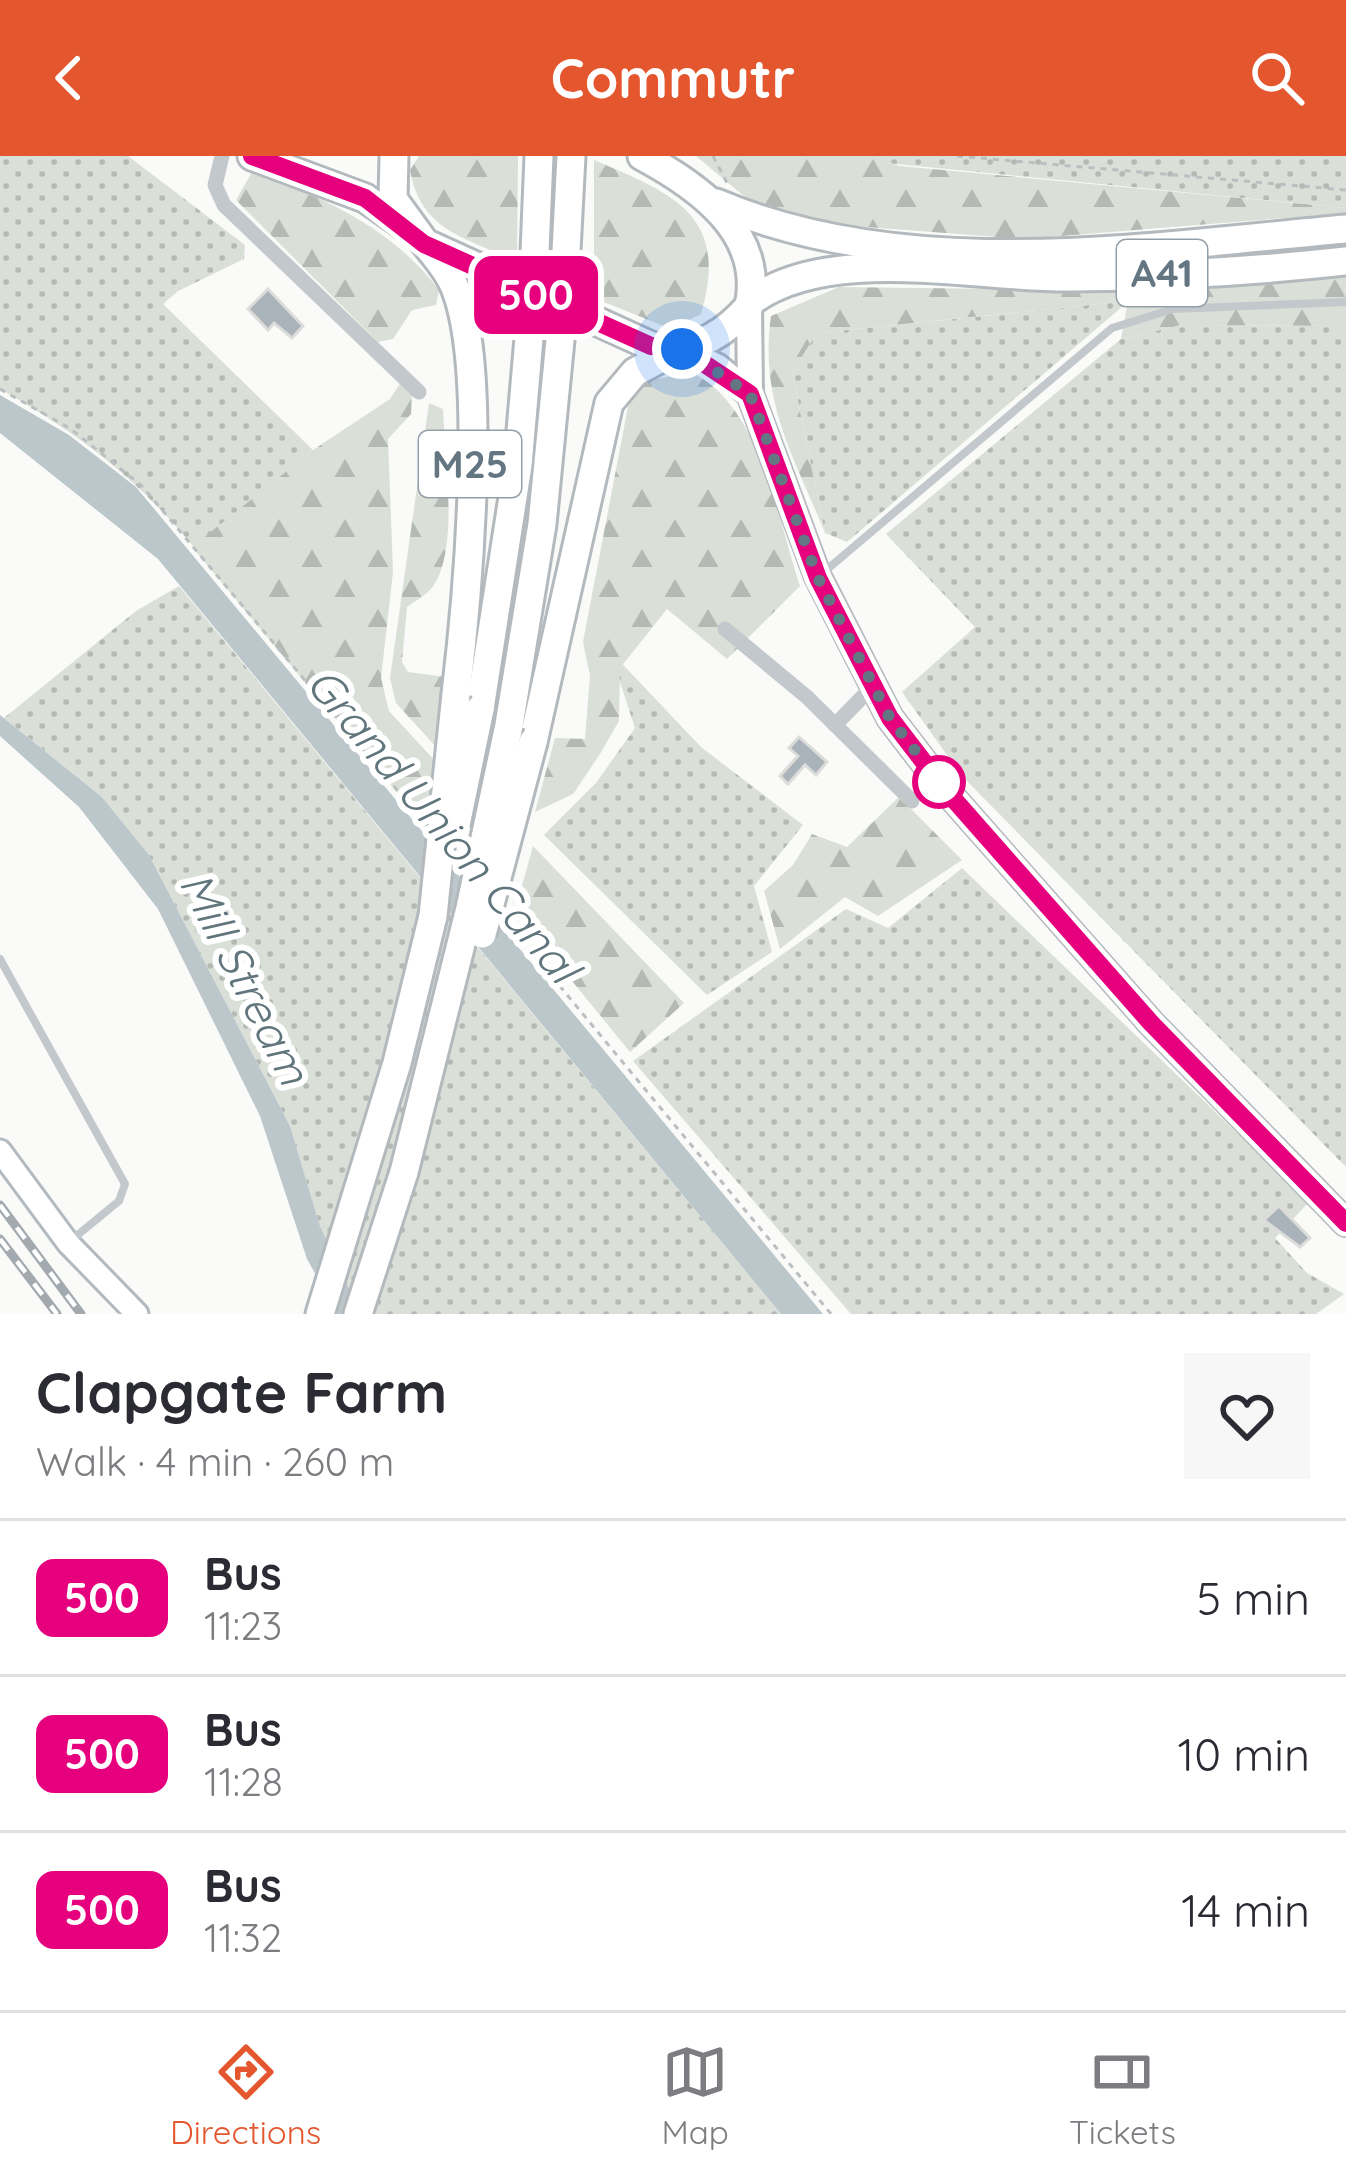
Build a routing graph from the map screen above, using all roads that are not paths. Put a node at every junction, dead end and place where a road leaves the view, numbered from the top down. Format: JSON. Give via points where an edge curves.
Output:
{"nodes":[{"id":1,"x":222,"y":156,"type":"edge"},
{"id":2,"x":252,"y":156,"type":"edge"},
{"id":3,"x":394,"y":156,"type":"edge"},
{"id":4,"x":539,"y":156,"type":"edge"},
{"id":5,"x":571,"y":156,"type":"edge"},
{"id":6,"x":642,"y":156,"type":"edge"},
{"id":7,"x":668,"y":165,"type":"edge"},
{"id":8,"x":707,"y":199,"type":"junction"},
{"id":9,"x":1346,"y":229,"type":"edge"},
{"id":10,"x":418,"y":237,"type":"junction"},
{"id":11,"x":1346,"y":261,"type":"edge"},
{"id":12,"x":1346,"y":302,"type":"edge"},
{"id":13,"x":750,"y":304,"type":"junction"},
{"id":14,"x":680,"y":349,"type":"junction"},
{"id":15,"x":419,"y":392,"type":"dead end"},
{"id":16,"x":750,"y":394,"type":"junction"},
{"id":17,"x":818,"y":578,"type":"junction"},
{"id":18,"x":725,"y":629,"type":"dead end"},
{"id":19,"x":874,"y":685,"type":"junction"},
{"id":20,"x":468,"y":702,"type":"junction"},
{"id":21,"x":835,"y":725,"type":"junction"},
{"id":22,"x":912,"y":801,"type":"dead end"},
{"id":23,"x":0,"y":959,"type":"edge"},
{"id":24,"x":0,"y":1151,"type":"edge"},
{"id":25,"x":404,"y":1172,"type":"junction"},
{"id":26,"x":1344,"y":1218,"type":"edge"},
{"id":27,"x":68,"y":1243,"type":"junction"},
{"id":28,"x":137,"y":1314,"type":"edge"},
{"id":29,"x":320,"y":1314,"type":"edge"},
{"id":30,"x":358,"y":1314,"type":"edge"}],
"edges":[{"from":1,"to":15,"type":"street","via":[[215,184],[224,206]]},
{"from":2,"to":10,"type":"highway","via":[[365,198]]},
{"from":3,"to":10,"type":"highway","via":[[393,199]]},
{"from":4,"to":20,"type":"highway","number":"M25","bridge":true,"via":[[518,465]]},
{"from":5,"to":25,"type":"highway","number":"M25","bridge":true,"via":[[542,524],[470,908]]},
{"from":6,"to":7,"type":"highway"},
{"from":7,"to":8,"type":"highway"},
{"from":8,"to":9,"type":"highway","number":"A41","via":[[781,230],[980,250]]},
{"from":8,"to":13,"type":"highway","via":[[746,250]]},
{"from":10,"to":14,"type":"highway","via":[[651,346]]},
{"from":10,"to":20,"type":"highway","number":"M25","via":[[459,298],[469,394]]},
{"from":11,"to":13,"type":"highway","number":"A41","via":[[1069,277],[838,269],[780,284]]},
{"from":12,"to":17,"type":"lane","via":[[1173,309],[1112,328]]},
{"from":13,"to":14,"type":"highway","via":[[721,333]]},
{"from":13,"to":16,"type":"main road"},
{"from":14,"to":16,"type":"main road"},
{"from":14,"to":25,"type":"highway","number":"M25","bridge":true,"via":[[634,372],[605,415],[533,742],[444,1069]]},
{"from":16,"to":17,"type":"main road"},
{"from":17,"to":19,"type":"main road"},
{"from":18,"to":21,"type":"street"},
{"from":19,"to":21,"type":"street"},
{"from":19,"to":26,"type":"main road","via":[[890,718],[990,841],[1151,1023]]},
{"from":20,"to":29,"type":"highway","number":"M25","bridge":true,"via":[[433,916]]},
{"from":21,"to":22,"type":"street"},
{"from":23,"to":27,"type":"lane","via":[[125,1184],[106,1214]]},
{"from":24,"to":27,"type":"street"},
{"from":25,"to":30,"type":"highway","number":"M25"},
{"from":27,"to":28,"type":"street"}]}
